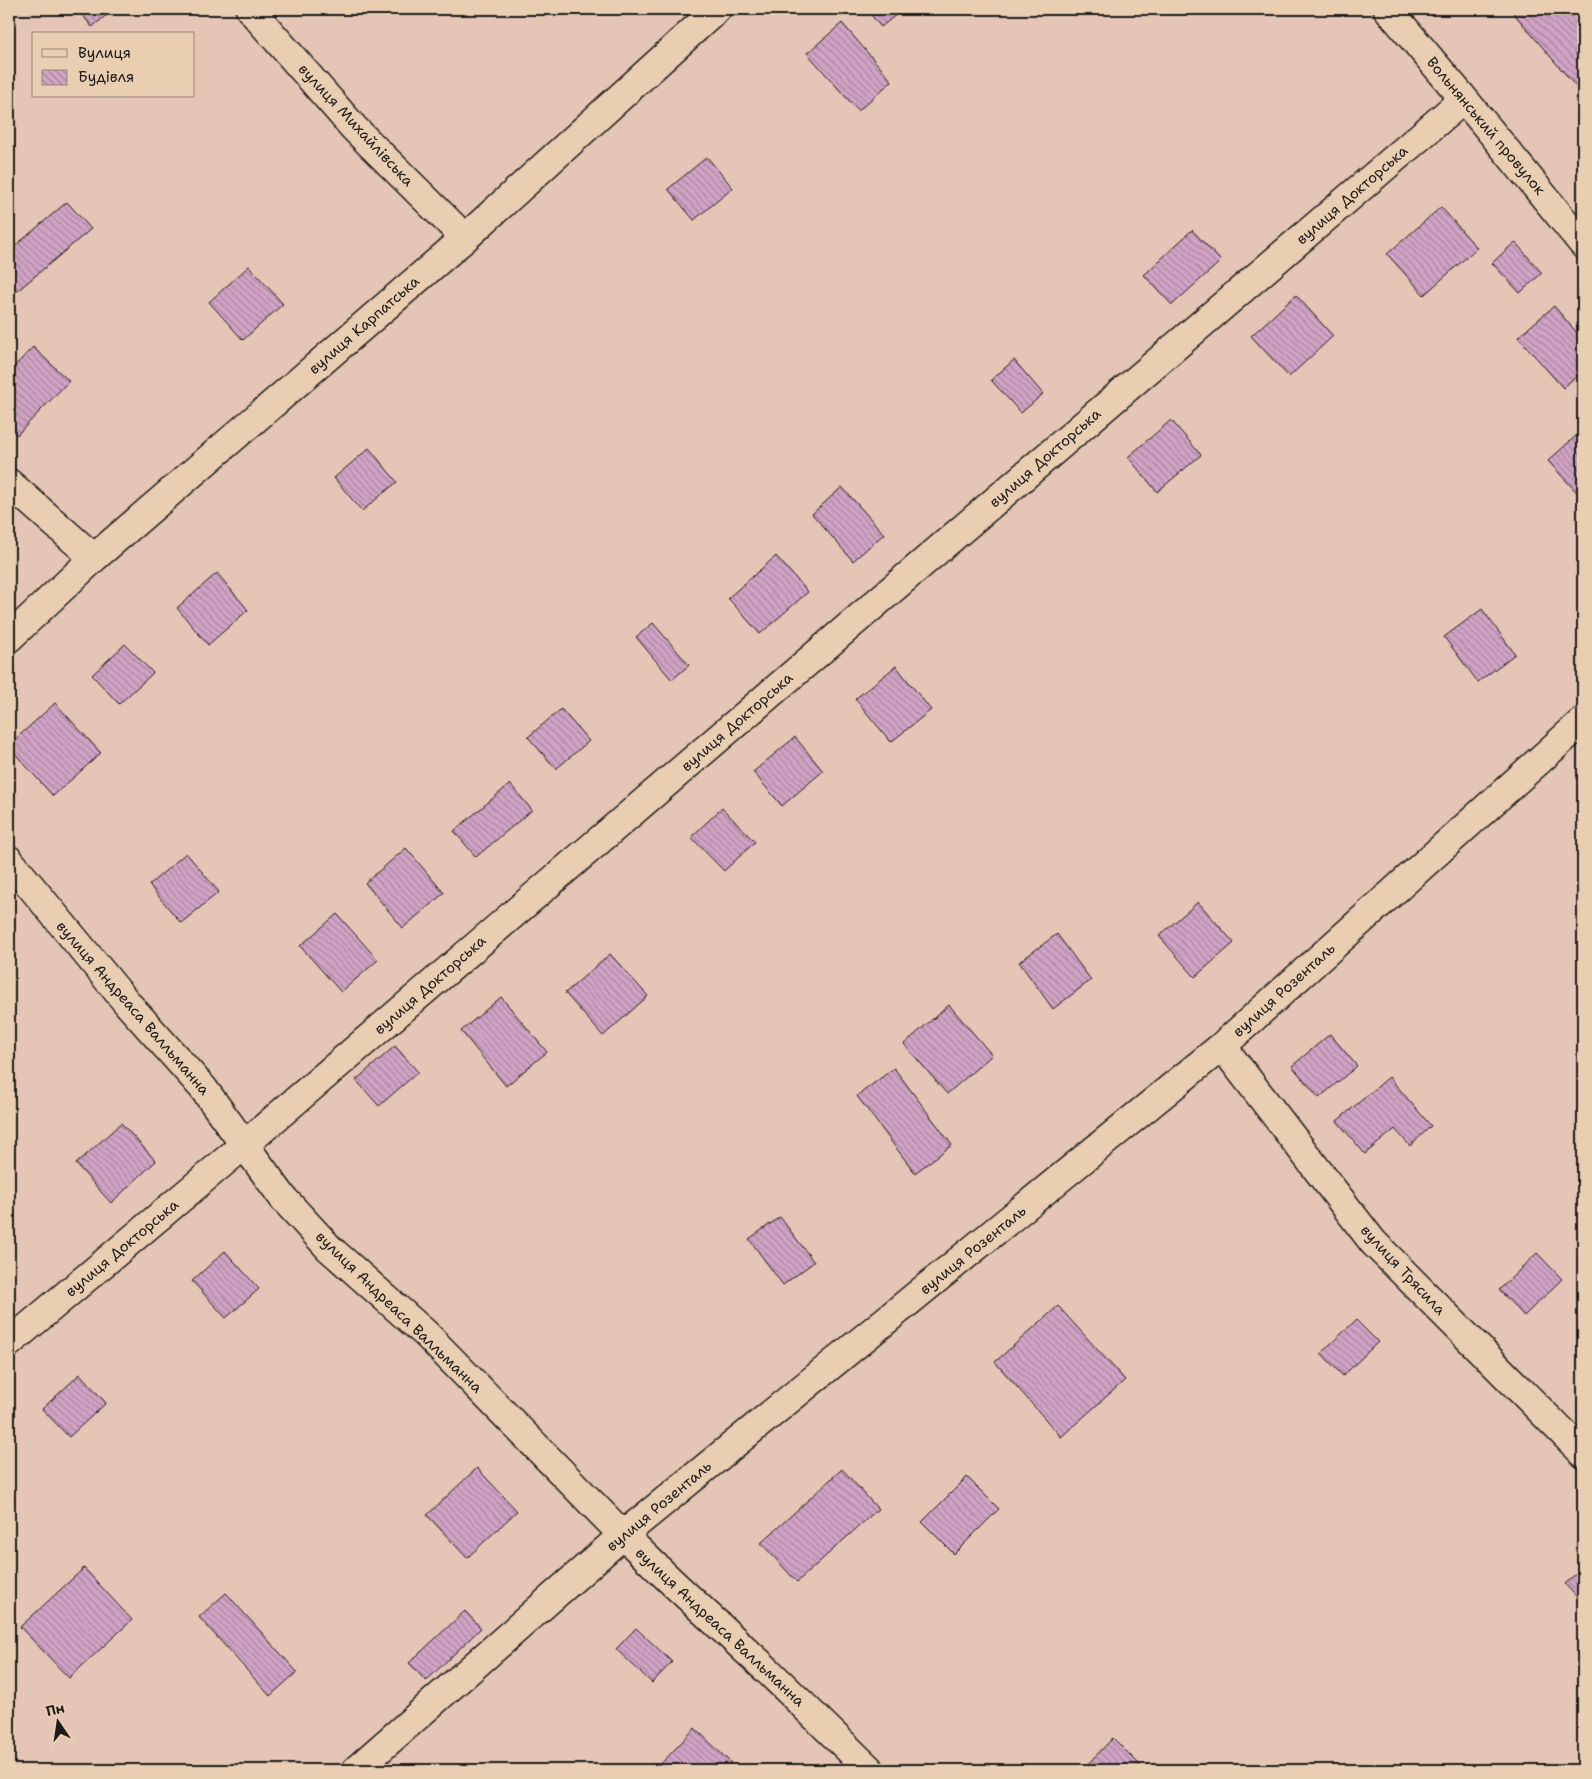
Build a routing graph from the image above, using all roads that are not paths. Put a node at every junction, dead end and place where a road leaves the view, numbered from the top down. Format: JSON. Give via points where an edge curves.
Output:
{"nodes":[{"id":1,"x":250,"y":9,"type":"edge"},
{"id":2,"x":717,"y":9,"type":"edge"},
{"id":3,"x":1388,"y":9,"type":"edge"},
{"id":4,"x":1464,"y":99,"type":"junction"},
{"id":5,"x":465,"y":238,"type":"junction"},
{"id":6,"x":1583,"y":244,"type":"edge"},
{"id":7,"x":9,"y":483,"type":"edge"},
{"id":8,"x":94,"y":558,"type":"junction"},
{"id":9,"x":9,"y":638,"type":"edge"},
{"id":10,"x":1583,"y":721,"type":"edge"},
{"id":11,"x":9,"y":860,"type":"edge"},
{"id":12,"x":1222,"y":1046,"type":"junction"},
{"id":13,"x":244,"y":1144,"type":"junction"},
{"id":14,"x":9,"y":1343,"type":"edge"},
{"id":15,"x":1583,"y":1453,"type":"edge"},
{"id":16,"x":623,"y":1535,"type":"junction"},
{"id":17,"x":356,"y":1770,"type":"edge"},
{"id":18,"x":870,"y":1770,"type":"edge"}],
"edges":[{"from":1,"to":5,"type":"street","name":"вулиця Михайлівська","via":[[354,128]]},
{"from":2,"to":5,"type":"street","name":"вулиця Карпатська"},
{"from":3,"to":4,"type":"street","name":"Вольнянський провулок"},
{"from":4,"to":6,"type":"street","name":"Вольнянський провулок"},
{"from":4,"to":13,"type":"street","name":"вулиця Докторська"},
{"from":5,"to":8,"type":"street","name":"вулиця Карпатська"},
{"from":7,"to":8,"type":"street"},
{"from":8,"to":9,"type":"street","name":"вулиця Карпатська"},
{"from":10,"to":12,"type":"street","name":"вулиця Розенталь"},
{"from":11,"to":13,"type":"street","name":"вулиця Андреаса Валльманна","via":[[128,1004],[203,1088]]},
{"from":12,"to":15,"type":"street","name":"вулиця Трясила","via":[[1373,1242]]},
{"from":12,"to":16,"type":"street","name":"вулиця Розенталь"},
{"from":13,"to":14,"type":"street","name":"вулиця Докторська"},
{"from":13,"to":16,"type":"street","name":"вулиця Андреаса Валльманна","via":[[284,1199],[329,1248],[426,1334]]},
{"from":16,"to":17,"type":"street","name":"вулиця Розенталь"},
{"from":16,"to":18,"type":"street","name":"вулиця Андреаса Валльманна"}]}
